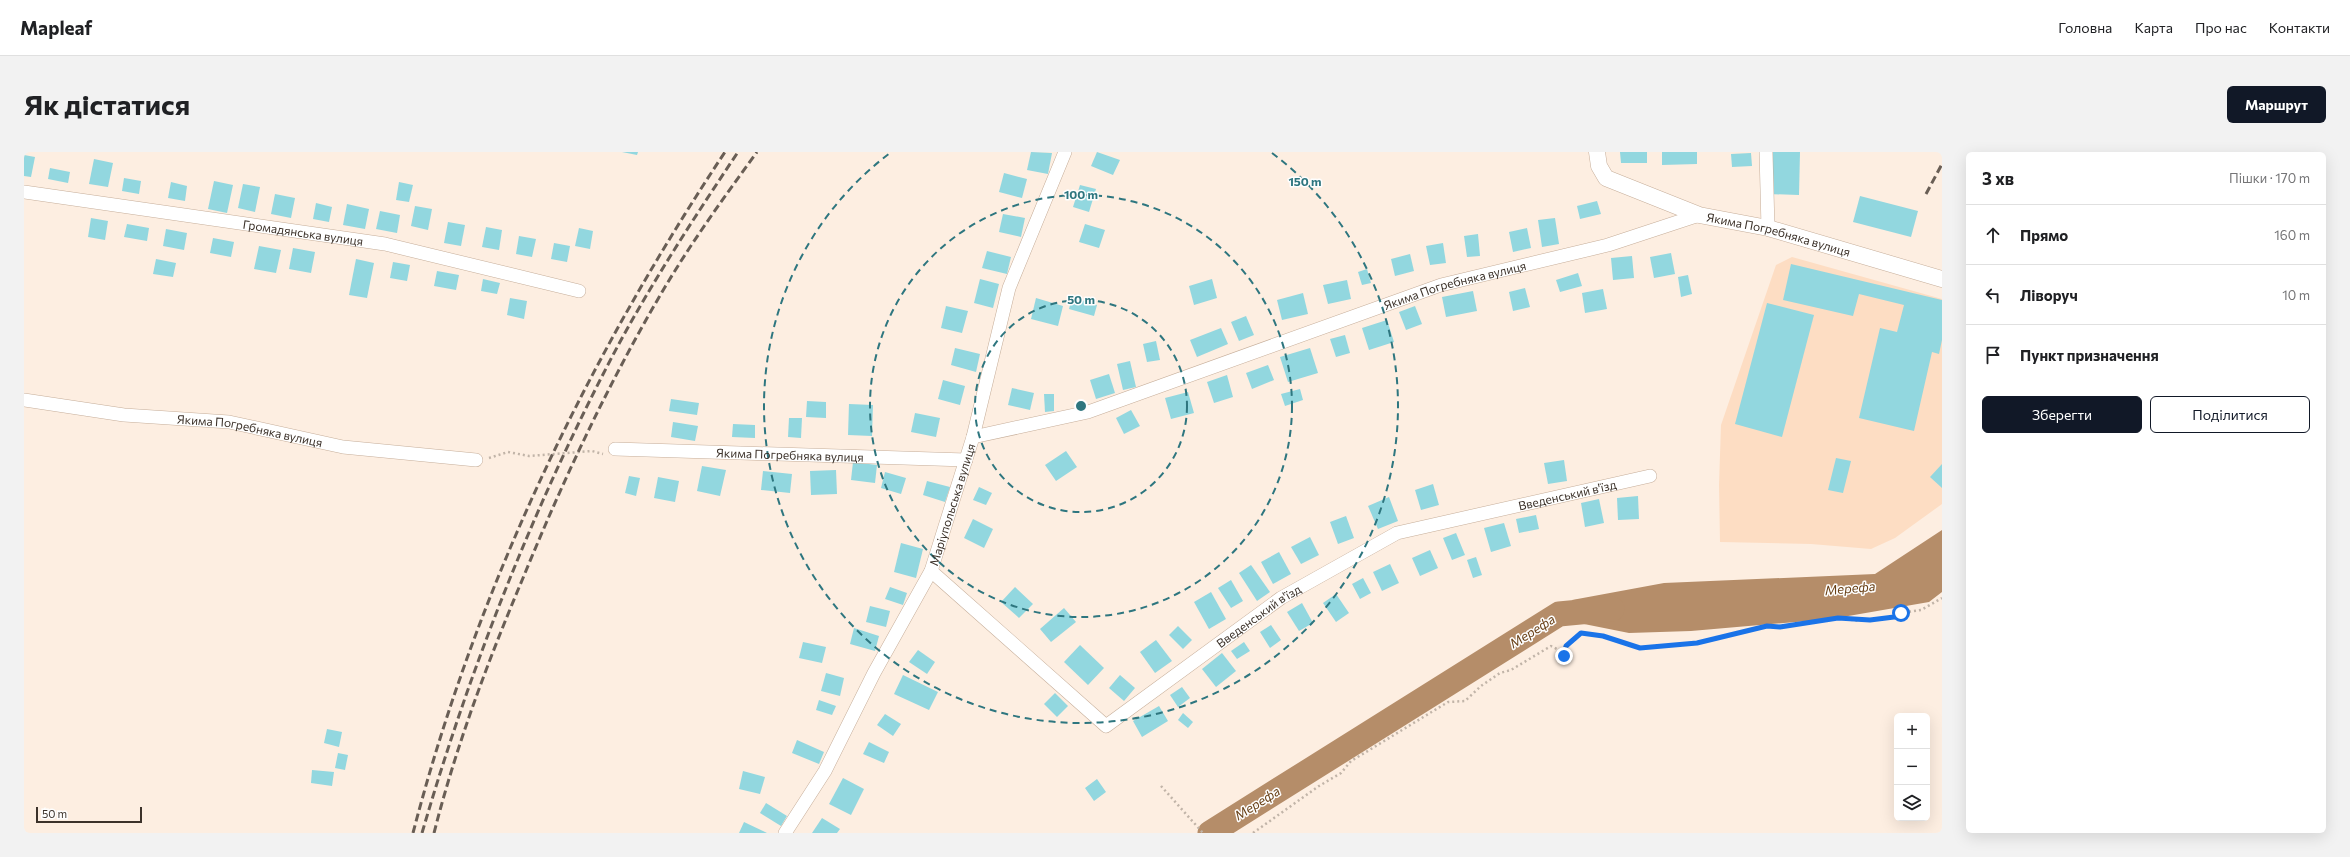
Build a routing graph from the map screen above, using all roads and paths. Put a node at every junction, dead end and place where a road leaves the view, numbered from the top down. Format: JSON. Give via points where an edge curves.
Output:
{"nodes":[{"id":1,"x":1065,"y":152,"type":"edge"},
{"id":2,"x":1597,"y":152,"type":"edge"},
{"id":3,"x":1766,"y":152,"type":"edge"},
{"id":4,"x":24,"y":192,"type":"edge"},
{"id":5,"x":1699,"y":216,"type":"junction"},
{"id":6,"x":1768,"y":228,"type":"junction"},
{"id":7,"x":1942,"y":279,"type":"edge"},
{"id":8,"x":579,"y":291,"type":"dead end"},
{"id":9,"x":24,"y":400,"type":"edge"},
{"id":10,"x":973,"y":437,"type":"junction"},
{"id":11,"x":615,"y":449,"type":"joint"},
{"id":12,"x":476,"y":460,"type":"joint"},
{"id":13,"x":966,"y":460,"type":"junction"},
{"id":14,"x":1650,"y":476,"type":"dead end"},
{"id":15,"x":931,"y":572,"type":"junction"},
{"id":16,"x":1942,"y":598,"type":"edge"},
{"id":17,"x":1161,"y":786,"type":"dead end"},
{"id":18,"x":785,"y":833,"type":"edge"},
{"id":19,"x":1203,"y":833,"type":"edge"},
{"id":20,"x":1254,"y":833,"type":"edge"}],
"edges":[{"from":1,"to":10,"type":"street","name":"Маріупольська вулиця","via":[[1009,288]]},
{"from":2,"to":5,"type":"street","via":[[1606,178]]},
{"from":3,"to":6,"type":"street"},
{"from":4,"to":8,"type":"street","name":"Громадянська вулиця","via":[[386,244]]},
{"from":5,"to":6,"type":"street","name":"Якима Погребняка вулиця"},
{"from":5,"to":10,"type":"street","name":"Якима Погребняка вулиця","via":[[1608,245],[1441,285],[1088,412]]},
{"from":6,"to":7,"type":"street","name":"Якима Погребняка вулиця"},
{"from":9,"to":12,"type":"street","name":"Якима Погребняка вулиця","via":[[124,415],[229,422],[343,447]]},
{"from":10,"to":13,"type":"street","name":"Маріупольська вулиця"},
{"from":11,"to":12,"type":"path","via":[[603,454],[592,451],[529,456],[508,452],[497,457]]},
{"from":11,"to":13,"type":"street","name":"Якима Погребняка вулиця"},
{"from":13,"to":15,"type":"street","name":"Маріупольська вулиця"},
{"from":14,"to":15,"type":"street","name":"Введенський в'їзд","via":[[1397,533],[1281,598],[1106,726]]},
{"from":15,"to":18,"type":"street","name":"Маріупольська вулиця","via":[[874,674],[825,771]]},
{"from":16,"to":20,"type":"path","via":[[1921,610],[1901,613],[1894,617],[1859,621],[1838,618],[1780,627],[1767,626],[1697,643],[1640,648],[1603,636],[1581,633],[1566,646],[1562,658],[1557,648],[1551,646],[1511,670],[1500,673],[1465,701],[1448,702],[1351,761],[1341,773]]},
{"from":17,"to":19,"type":"path"}]}
